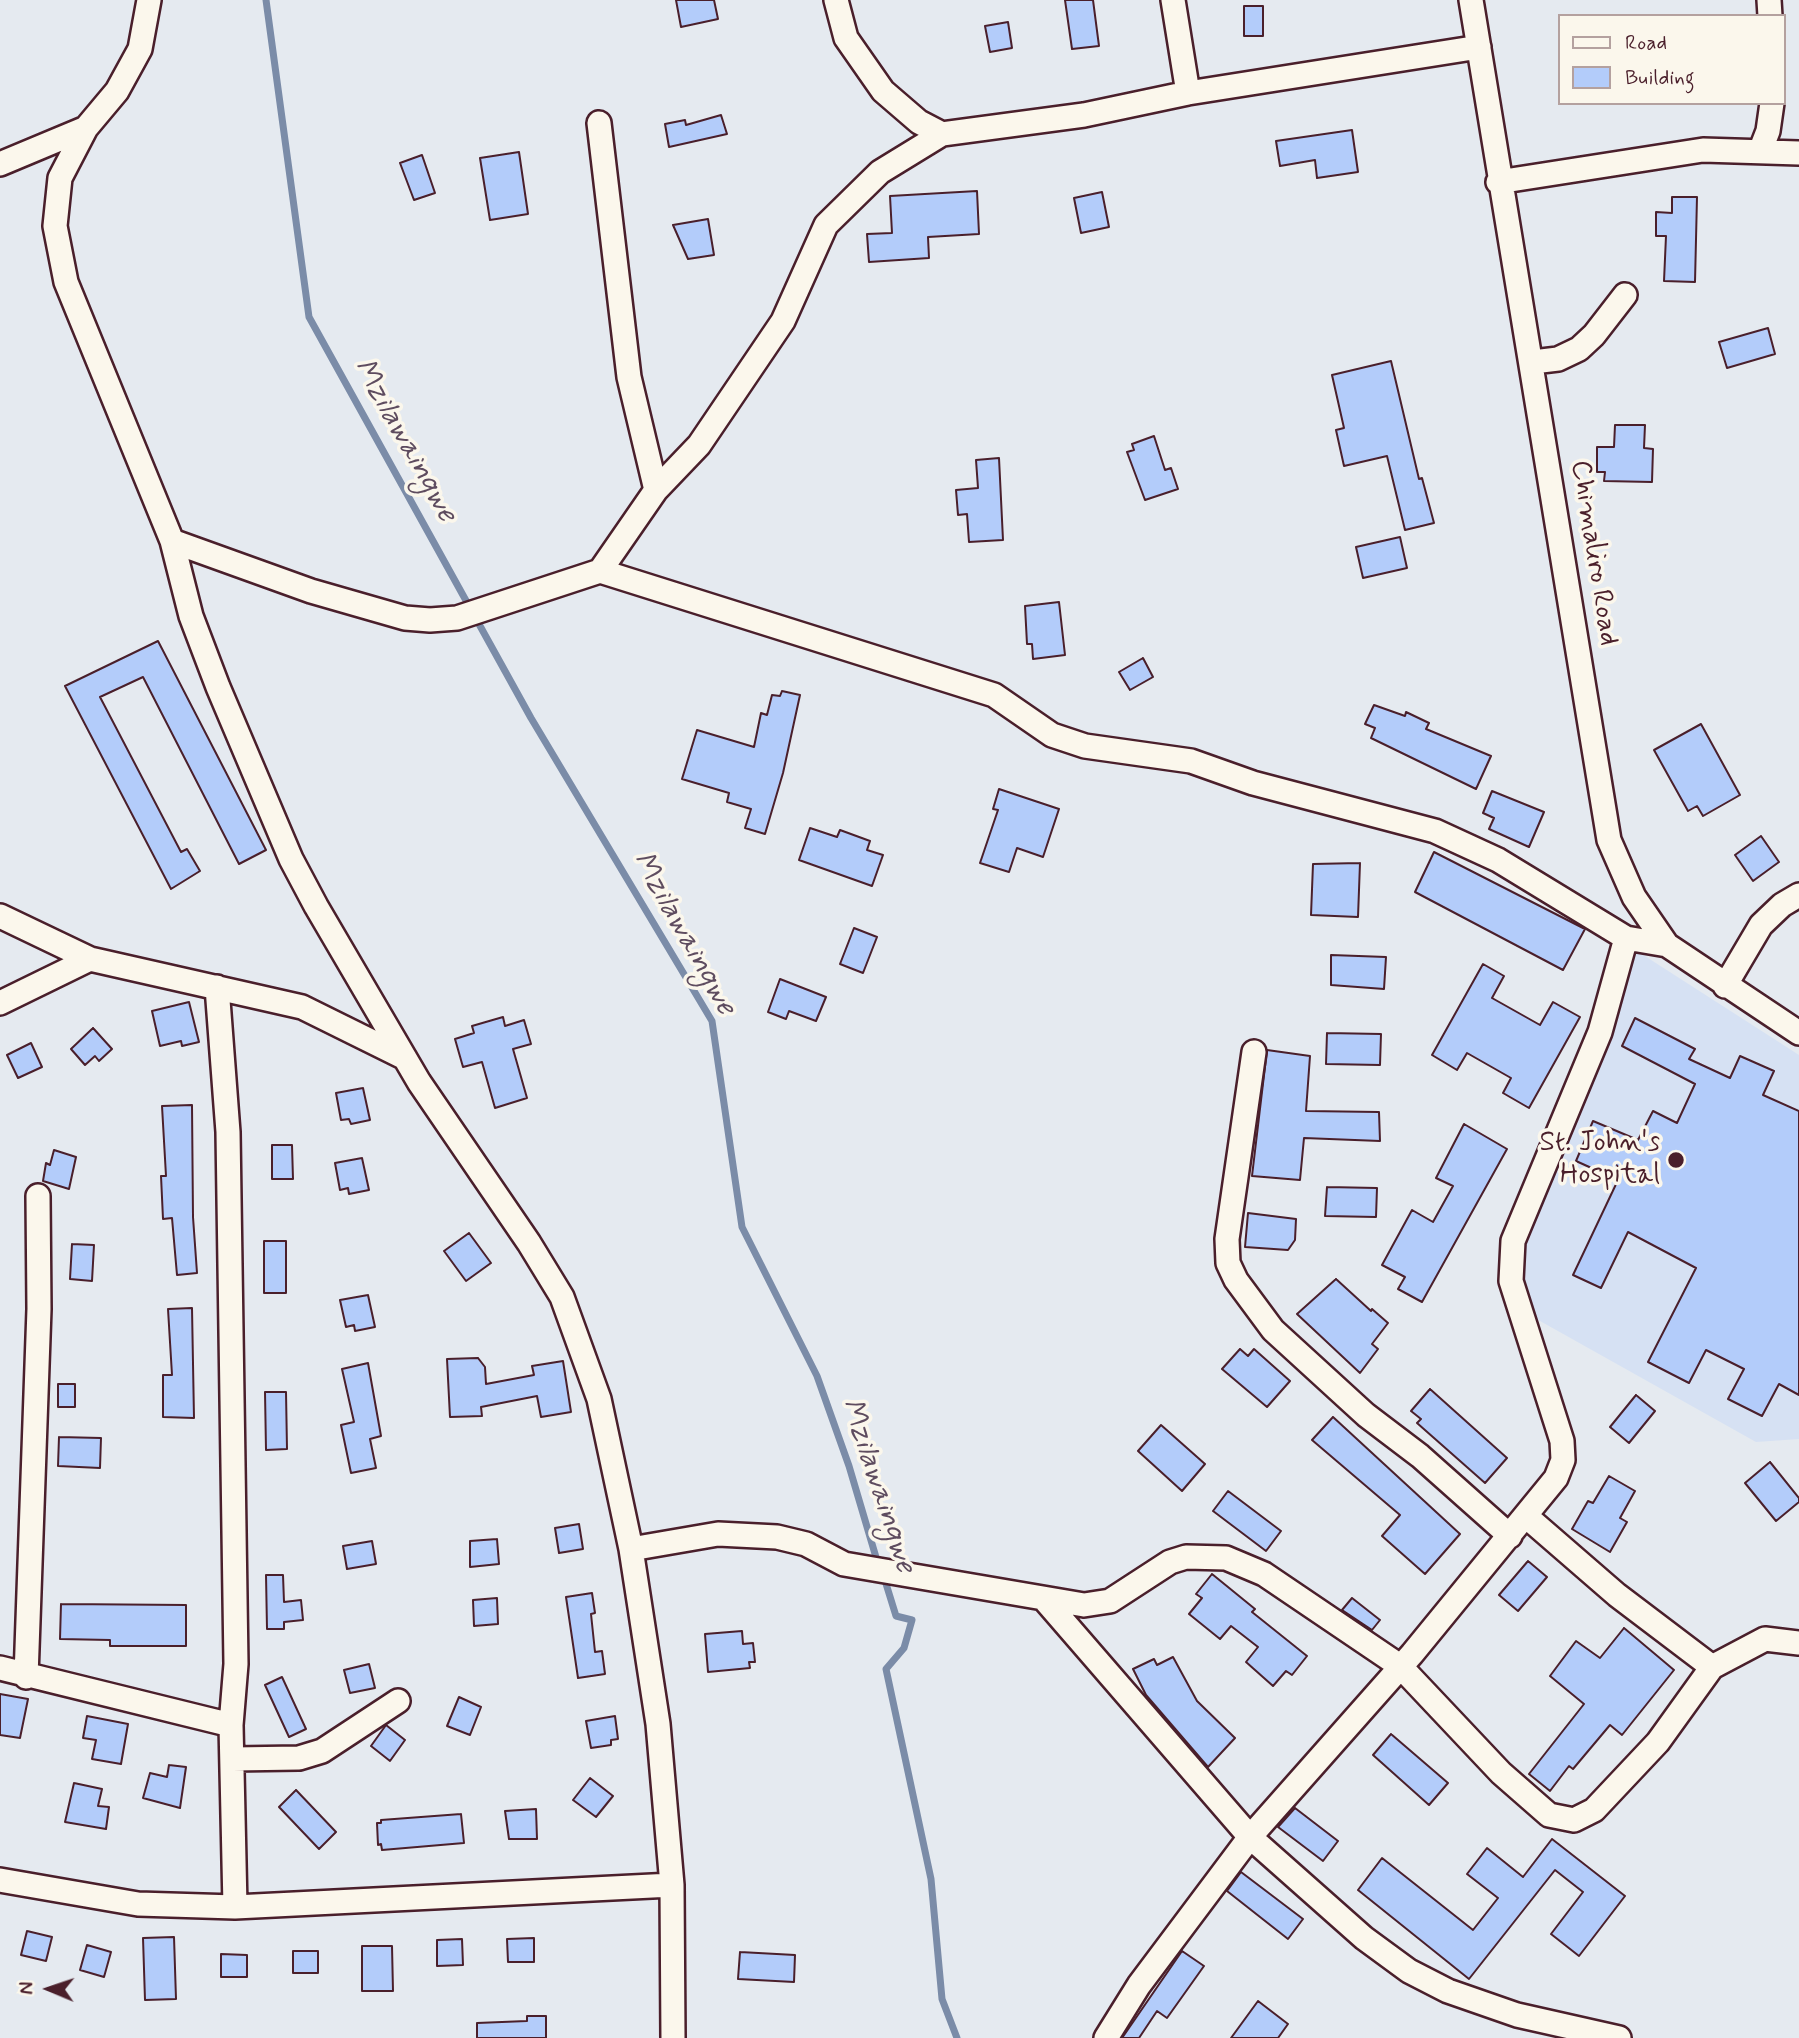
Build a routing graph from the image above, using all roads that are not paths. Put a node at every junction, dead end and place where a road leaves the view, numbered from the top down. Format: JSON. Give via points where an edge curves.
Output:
{"nodes":[{"id":1,"x":149,"y":0,"type":"edge"},
{"id":2,"x":836,"y":0,"type":"edge"},
{"id":3,"x":1173,"y":0,"type":"edge"},
{"id":4,"x":1471,"y":0,"type":"edge"},
{"id":5,"x":1479,"y":47,"type":"junction"},
{"id":6,"x":1188,"y":93,"type":"junction"},
{"id":7,"x":1772,"y":105,"type":"edge"},
{"id":8,"x":599,"y":123,"type":"dead end"},
{"id":9,"x":86,"y":128,"type":"junction"},
{"id":10,"x":942,"y":134,"type":"junction"},
{"id":11,"x":1761,"y":149,"type":"junction"},
{"id":12,"x":1799,"y":153,"type":"edge"},
{"id":13,"x":0,"y":164,"type":"edge"},
{"id":14,"x":1498,"y":182,"type":"junction"},
{"id":15,"x":1625,"y":295,"type":"dead end"},
{"id":16,"x":1532,"y":362,"type":"junction"},
{"id":17,"x":656,"y":489,"type":"junction"},
{"id":18,"x":172,"y":541,"type":"junction"},
{"id":19,"x":600,"y":571,"type":"junction"},
{"id":20,"x":1799,"y":895,"type":"edge"},
{"id":21,"x":0,"y":916,"type":"edge"},
{"id":22,"x":1626,"y":938,"type":"junction"},
{"id":23,"x":1667,"y":946,"type":"junction"},
{"id":24,"x":90,"y":959,"type":"junction"},
{"id":25,"x":1725,"y":986,"type":"junction"},
{"id":26,"x":217,"y":987,"type":"junction"},
{"id":27,"x":0,"y":1003,"type":"edge"},
{"id":28,"x":1799,"y":1033,"type":"edge"},
{"id":29,"x":1254,"y":1052,"type":"dead end"},
{"id":30,"x":405,"y":1058,"type":"junction"},
{"id":31,"x":38,"y":1196,"type":"dead end"},
{"id":32,"x":1527,"y":1517,"type":"junction"},
{"id":33,"x":1510,"y":1536,"type":"junction"},
{"id":34,"x":631,"y":1549,"type":"junction"},
{"id":35,"x":1044,"y":1599,"type":"junction"},
{"id":36,"x":1799,"y":1643,"type":"edge"},
{"id":37,"x":1400,"y":1666,"type":"junction"},
{"id":38,"x":1712,"y":1667,"type":"junction"},
{"id":39,"x":0,"y":1668,"type":"edge"},
{"id":40,"x":26,"y":1677,"type":"junction"},
{"id":41,"x":398,"y":1701,"type":"dead end"},
{"id":42,"x":231,"y":1726,"type":"junction"},
{"id":43,"x":233,"y":1759,"type":"junction"},
{"id":44,"x":1250,"y":1837,"type":"junction"},
{"id":45,"x":0,"y":1880,"type":"edge"},
{"id":46,"x":672,"y":1885,"type":"junction"},
{"id":47,"x":235,"y":1907,"type":"junction"},
{"id":48,"x":673,"y":2038,"type":"edge"},
{"id":49,"x":1105,"y":2038,"type":"edge"},
{"id":50,"x":1619,"y":2038,"type":"edge"}],
"edges":[{"from":1,"to":9,"type":"street","via":[[140,49],[117,90]]},
{"from":2,"to":10,"type":"street","via":[[846,38],[883,91],[919,122]]},
{"from":3,"to":6,"type":"street"},
{"from":4,"to":5,"type":"street","name":"Chimaliro Road"},
{"from":5,"to":6,"type":"street"},
{"from":5,"to":14,"type":"street","name":"Chimaliro Road"},
{"from":6,"to":10,"type":"street","via":[[1084,115]]},
{"from":7,"to":11,"type":"street"},
{"from":8,"to":17,"type":"street","via":[[629,377]]},
{"from":9,"to":13,"type":"street"},
{"from":9,"to":18,"type":"street","via":[[61,178],[55,226],[66,282]]},
{"from":10,"to":17,"type":"street","via":[[880,172],[826,225],[783,321],[698,445]]},
{"from":11,"to":12,"type":"street"},
{"from":11,"to":14,"type":"street","via":[[1654,156]]},
{"from":14,"to":16,"type":"street","name":"Chimaliro Road"},
{"from":15,"to":16,"type":"street","via":[[1579,349],[1558,359]]},
{"from":16,"to":23,"type":"street","name":"Chimaliro Road","via":[[1609,840],[1634,897]]},
{"from":17,"to":19,"type":"street"},
{"from":18,"to":19,"type":"street","via":[[311,591],[405,618],[430,620],[457,618]]},
{"from":18,"to":30,"type":"street","via":[[191,617],[291,859]]},
{"from":19,"to":22,"type":"street","via":[[994,695],[1063,739],[1191,761],[1253,783],[1435,831],[1498,860]]},
{"from":20,"to":25,"type":"street","via":[[1761,925]]},
{"from":21,"to":24,"type":"street"},
{"from":22,"to":23,"type":"street"},
{"from":22,"to":32,"type":"street","via":[[1600,1032],[1513,1241],[1511,1281],[1559,1428],[1563,1460]]},
{"from":23,"to":25,"type":"street","name":"Chimaliro Road"},
{"from":24,"to":26,"type":"street"},
{"from":24,"to":27,"type":"street"},
{"from":25,"to":28,"type":"street","name":"Chimaliro Road"},
{"from":26,"to":30,"type":"street","via":[[302,1007]]},
{"from":26,"to":42,"type":"street","via":[[228,1132],[236,1664]]},
{"from":29,"to":33,"type":"street","via":[[1227,1239],[1228,1263],[1236,1280],[1273,1330]]},
{"from":30,"to":34,"type":"street","via":[[562,1297],[599,1399]]},
{"from":31,"to":40,"type":"street","via":[[39,1309]]},
{"from":32,"to":33,"type":"street"},
{"from":32,"to":38,"type":"street","via":[[1617,1595]]},
{"from":33,"to":37,"type":"street"},
{"from":34,"to":35,"type":"street","via":[[718,1534],[777,1537],[806,1544],[844,1564]]},
{"from":34,"to":46,"type":"street","via":[[664,1769]]},
{"from":35,"to":37,"type":"street","via":[[1097,1605],[1170,1562],[1186,1557],[1226,1558],[1248,1564]]},
{"from":35,"to":44,"type":"street"},
{"from":36,"to":38,"type":"street","via":[[1765,1639]]},
{"from":37,"to":38,"type":"street","via":[[1501,1773],[1549,1815],[1574,1820],[1594,1810],[1658,1742]]},
{"from":37,"to":44,"type":"street"},
{"from":39,"to":40,"type":"street"},
{"from":40,"to":42,"type":"street"},
{"from":41,"to":43,"type":"street","via":[[322,1751],[299,1758]]},
{"from":42,"to":43,"type":"street"},
{"from":43,"to":47,"type":"street"},
{"from":44,"to":49,"type":"street"},
{"from":44,"to":50,"type":"street","via":[[1364,1938],[1429,1982],[1517,2015]]},
{"from":45,"to":47,"type":"street","via":[[138,1904]]},
{"from":46,"to":47,"type":"street"},
{"from":46,"to":48,"type":"street"}]}
